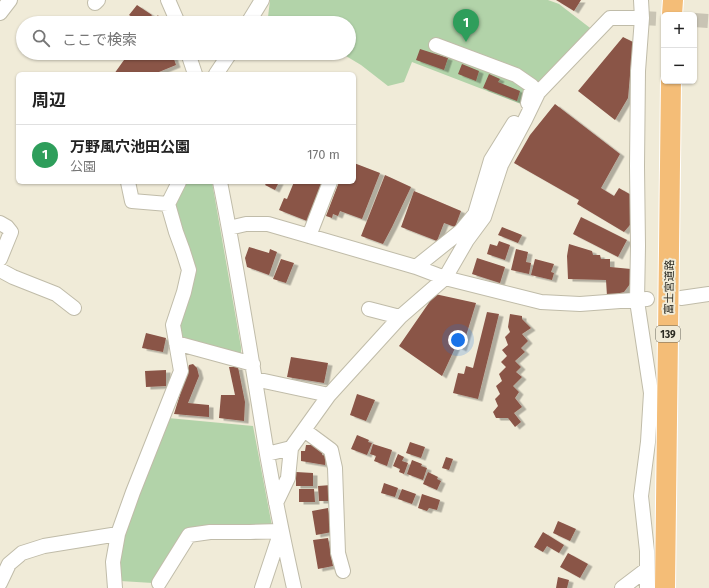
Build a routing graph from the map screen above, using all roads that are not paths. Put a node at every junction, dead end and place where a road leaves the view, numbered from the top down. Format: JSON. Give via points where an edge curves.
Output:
{"nodes":[{"id":1,"x":10,"y":0,"type":"edge"},
{"id":2,"x":168,"y":0,"type":"edge"},
{"id":3,"x":262,"y":0,"type":"edge"},
{"id":4,"x":640,"y":0,"type":"edge"},
{"id":5,"x":673,"y":0,"type":"edge"},
{"id":6,"x":672,"y":12,"type":"edge"},
{"id":7,"x":0,"y":13,"type":"edge"},
{"id":8,"x":175,"y":16,"type":"edge"},
{"id":9,"x":252,"y":16,"type":"edge"},
{"id":10,"x":642,"y":18,"type":"junction"},
{"id":11,"x":436,"y":45,"type":"dead end"},
{"id":12,"x":190,"y":60,"type":"edge"},
{"id":13,"x":226,"y":60,"type":"edge"},
{"id":14,"x":194,"y":72,"type":"edge"},
{"id":15,"x":217,"y":72,"type":"edge"},
{"id":16,"x":671,"y":84,"type":"edge"},
{"id":17,"x":539,"y":91,"type":"junction"},
{"id":18,"x":528,"y":104,"type":"junction"},
{"id":19,"x":128,"y":184,"type":"edge"},
{"id":20,"x":178,"y":184,"type":"edge"},
{"id":21,"x":220,"y":184,"type":"edge"},
{"id":22,"x":329,"y":184,"type":"edge"},
{"id":23,"x":168,"y":204,"type":"junction"},
{"id":24,"x":0,"y":223,"type":"edge"},
{"id":25,"x":229,"y":228,"type":"junction"},
{"id":26,"x":309,"y":236,"type":"junction"},
{"id":27,"x":0,"y":259,"type":"edge"},
{"id":28,"x":416,"y":267,"type":"junction"},
{"id":29,"x":0,"y":270,"type":"edge"},
{"id":30,"x":445,"y":278,"type":"junction"},
{"id":31,"x":709,"y":294,"type":"edge"},
{"id":32,"x":681,"y":298,"type":"dead end"},
{"id":33,"x":642,"y":300,"type":"junction"},
{"id":34,"x":74,"y":308,"type":"dead end"},
{"id":35,"x":369,"y":309,"type":"dead end"},
{"id":36,"x":400,"y":317,"type":"junction"},
{"id":37,"x":176,"y":343,"type":"junction"},
{"id":38,"x":253,"y":364,"type":"junction"},
{"id":39,"x":256,"y":379,"type":"junction"},
{"id":40,"x":329,"y":395,"type":"junction"},
{"id":41,"x":304,"y":430,"type":"junction"},
{"id":42,"x":291,"y":448,"type":"junction"},
{"id":43,"x":267,"y":454,"type":"junction"},
{"id":44,"x":276,"y":504,"type":"junction"},
{"id":45,"x":281,"y":531,"type":"junction"},
{"id":46,"x":118,"y":534,"type":"junction"},
{"id":47,"x":648,"y":569,"type":"junction"},
{"id":48,"x":343,"y":571,"type":"dead end"},
{"id":49,"x":0,"y":583,"type":"edge"},
{"id":50,"x":159,"y":583,"type":"dead end"},
{"id":51,"x":115,"y":588,"type":"edge"},
{"id":52,"x":262,"y":588,"type":"edge"},
{"id":53,"x":294,"y":588,"type":"edge"},
{"id":54,"x":622,"y":588,"type":"edge"},
{"id":55,"x":647,"y":588,"type":"edge"},
{"id":56,"x":665,"y":588,"type":"edge"}],
"edges":[{"from":1,"to":7,"type":"street"},
{"from":2,"to":8,"type":"street"},
{"from":3,"to":9,"type":"street"},
{"from":4,"to":10,"type":"street"},
{"from":5,"to":6,"type":"highway"},
{"from":10,"to":17,"type":"street","via":[[610,18]]},
{"from":10,"to":33,"type":"street","via":[[638,71],[637,166]]},
{"from":11,"to":18,"type":"street","via":[[516,76],[532,86]]},
{"from":12,"to":14,"type":"street"},
{"from":13,"to":15,"type":"street"},
{"from":16,"to":56,"type":"highway","name":"富士宮道路","number":"139"},
{"from":17,"to":18,"type":"street"},
{"from":17,"to":30,"type":"street","via":[[501,165],[484,217]]},
{"from":18,"to":28,"type":"street","via":[[491,160],[475,214],[461,230]]},
{"from":19,"to":23,"type":"street","via":[[132,201]]},
{"from":20,"to":23,"type":"street"},
{"from":21,"to":25,"type":"street"},
{"from":22,"to":26,"type":"street"},
{"from":23,"to":37,"type":"street","via":[[189,270],[172,325]]},
{"from":24,"to":27,"type":"street","via":[[11,232]]},
{"from":25,"to":26,"type":"street","via":[[246,224],[268,224]]},
{"from":25,"to":38,"type":"street"},
{"from":26,"to":28,"type":"street"},
{"from":28,"to":30,"type":"street"},
{"from":29,"to":34,"type":"street","via":[[56,294]]},
{"from":30,"to":33,"type":"street","via":[[541,302],[580,304]]},
{"from":30,"to":36,"type":"street"},
{"from":31,"to":32,"type":"street"},
{"from":33,"to":47,"type":"street","via":[[650,393],[648,442],[641,496]]},
{"from":35,"to":36,"type":"street"},
{"from":36,"to":40,"type":"street"},
{"from":37,"to":38,"type":"street"},
{"from":37,"to":46,"type":"street","via":[[181,371]]},
{"from":38,"to":39,"type":"street"},
{"from":39,"to":40,"type":"street"},
{"from":39,"to":43,"type":"street"},
{"from":40,"to":41,"type":"street"},
{"from":41,"to":42,"type":"street"},
{"from":41,"to":48,"type":"street","via":[[331,450],[335,468],[338,553]]},
{"from":42,"to":43,"type":"street"},
{"from":42,"to":44,"type":"street","via":[[288,478]]},
{"from":43,"to":44,"type":"street"},
{"from":44,"to":45,"type":"street"},
{"from":45,"to":50,"type":"street","via":[[210,532],[189,536]]},
{"from":45,"to":52,"type":"street"},
{"from":45,"to":53,"type":"street"},
{"from":46,"to":49,"type":"street","via":[[44,546],[22,553],[9,564]]},
{"from":46,"to":51,"type":"street","via":[[113,562]]},
{"from":47,"to":54,"type":"street"},
{"from":47,"to":55,"type":"street"}]}
